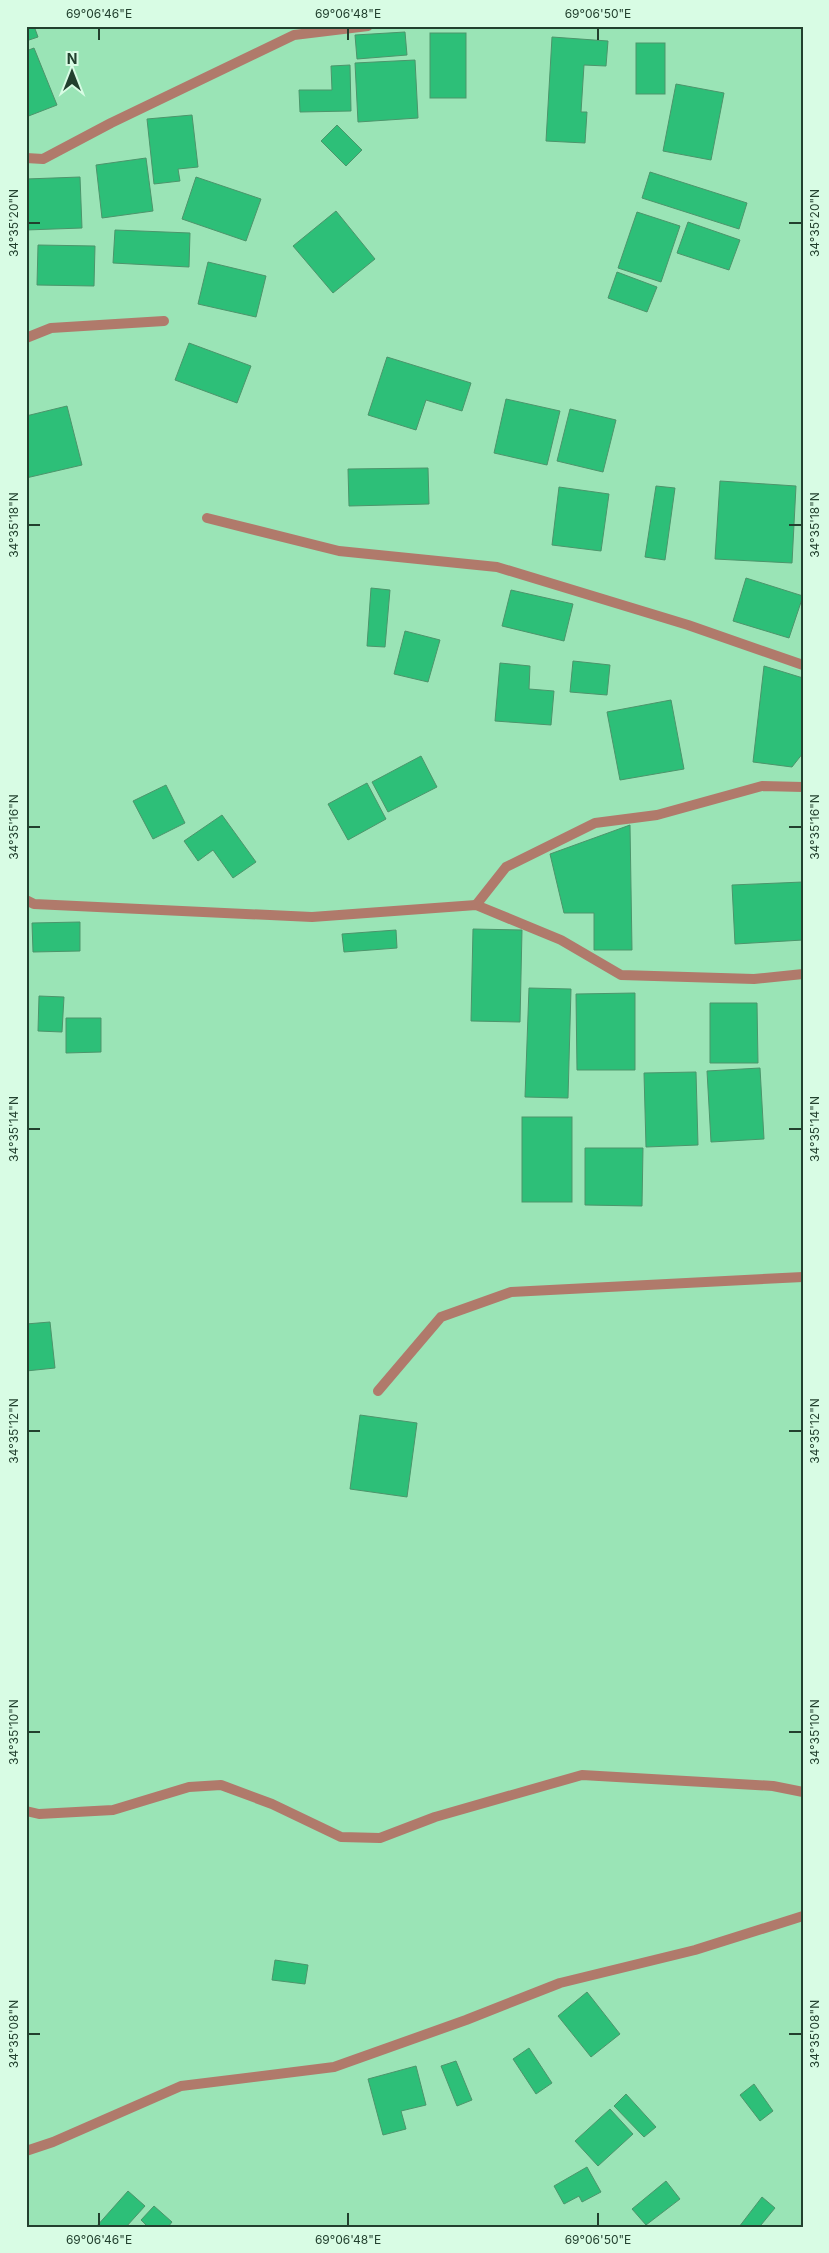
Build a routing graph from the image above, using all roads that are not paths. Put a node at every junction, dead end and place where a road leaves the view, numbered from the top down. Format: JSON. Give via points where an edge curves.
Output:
{"nodes":[{"id":1,"x":368,"y":26,"type":"edge"},
{"id":2,"x":296,"y":30,"type":"edge"},
{"id":3,"x":26,"y":158,"type":"edge"},
{"id":4,"x":164,"y":321,"type":"dead end"},
{"id":5,"x":26,"y":338,"type":"edge"},
{"id":6,"x":207,"y":518,"type":"dead end"},
{"id":7,"x":803,"y":665,"type":"edge"},
{"id":8,"x":803,"y":787,"type":"edge"},
{"id":9,"x":26,"y":900,"type":"edge"},
{"id":10,"x":476,"y":905,"type":"junction"},
{"id":11,"x":803,"y":974,"type":"edge"},
{"id":12,"x":803,"y":1278,"type":"edge"},
{"id":13,"x":378,"y":1391,"type":"dead end"},
{"id":14,"x":803,"y":1792,"type":"edge"},
{"id":15,"x":26,"y":1812,"type":"edge"},
{"id":16,"x":803,"y":1916,"type":"edge"},
{"id":17,"x":26,"y":2151,"type":"edge"}],
"edges":[{"from":1,"to":2,"type":"street"},
{"from":2,"to":3,"type":"street","via":[[43,159]]},
{"from":4,"to":5,"type":"street","via":[[51,328]]},
{"from":6,"to":7,"type":"street","via":[[339,552],[497,567],[688,625]]},
{"from":8,"to":10,"type":"street","via":[[762,786],[657,814],[596,823],[506,867]]},
{"from":9,"to":10,"type":"street","via":[[34,904],[312,917]]},
{"from":10,"to":11,"type":"street","via":[[561,940],[621,975],[754,979]]},
{"from":12,"to":13,"type":"street","via":[[511,1292],[441,1317]]},
{"from":14,"to":15,"type":"street","via":[[773,1786],[582,1776],[435,1817],[380,1838],[341,1837],[272,1804],[221,1785],[189,1787],[113,1810]]},
{"from":16,"to":17,"type":"street","via":[[695,1950],[560,1983],[334,2067],[181,2086]]}]}
